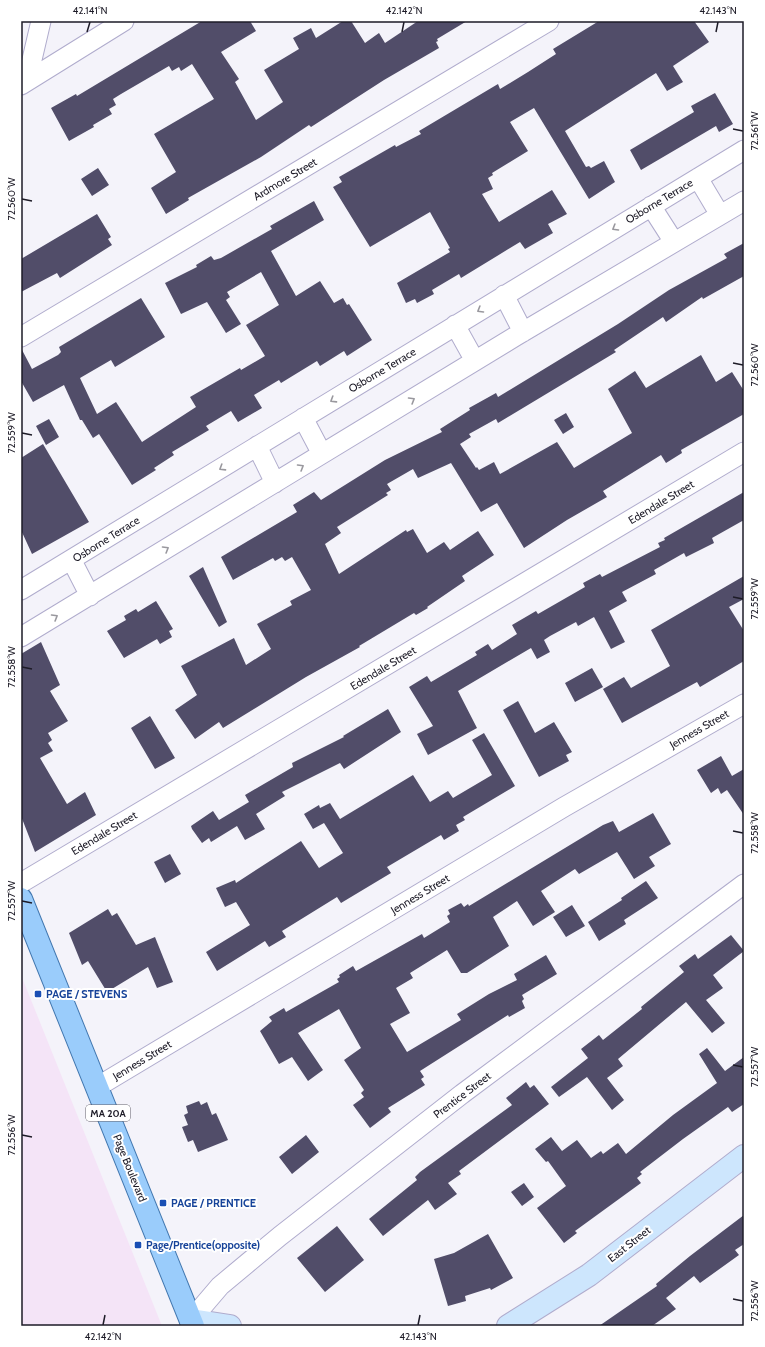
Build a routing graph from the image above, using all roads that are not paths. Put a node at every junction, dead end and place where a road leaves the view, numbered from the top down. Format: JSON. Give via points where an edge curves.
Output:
{"nodes":[{"id":1,"x":41,"y":21,"type":"edge"},
{"id":2,"x":124,"y":21,"type":"edge"},
{"id":3,"x":549,"y":21,"type":"edge"},
{"id":4,"x":24,"y":83,"type":"edge"},
{"id":5,"x":744,"y":150,"type":"edge"},
{"id":6,"x":698,"y":178,"type":"junction"},
{"id":7,"x":744,"y":201,"type":"edge"},
{"id":8,"x":651,"y":206,"type":"junction"},
{"id":9,"x":720,"y":215,"type":"junction"},
{"id":10,"x":674,"y":242,"type":"junction"},
{"id":11,"x":504,"y":295,"type":"junction"},
{"id":12,"x":455,"y":325,"type":"junction"},
{"id":13,"x":523,"y":332,"type":"junction"},
{"id":14,"x":21,"y":337,"type":"edge"},
{"id":15,"x":475,"y":361,"type":"junction"},
{"id":16,"x":303,"y":418,"type":"junction"},
{"id":17,"x":257,"y":446,"type":"junction"},
{"id":18,"x":744,"y":452,"type":"edge"},
{"id":19,"x":322,"y":454,"type":"junction"},
{"id":20,"x":275,"y":483,"type":"junction"},
{"id":21,"x":72,"y":561,"type":"junction"},
{"id":22,"x":21,"y":590,"type":"edge"},
{"id":23,"x":90,"y":596,"type":"junction"},
{"id":24,"x":21,"y":637,"type":"edge"},
{"id":25,"x":744,"y":704,"type":"edge"},
{"id":26,"x":21,"y":883,"type":"edge"},
{"id":27,"x":744,"y":884,"type":"edge"},
{"id":28,"x":21,"y":900,"type":"edge"},
{"id":29,"x":97,"y":1087,"type":"junction"},
{"id":30,"x":744,"y":1156,"type":"edge"},
{"id":31,"x":192,"y":1323,"type":"edge"},
{"id":32,"x":230,"y":1326,"type":"edge"},
{"id":33,"x":508,"y":1326,"type":"edge"}],
"edges":[{"from":1,"to":4,"type":"street"},
{"from":2,"to":4,"type":"street"},
{"from":3,"to":14,"type":"street","name":"Ardmore Street"},
{"from":5,"to":6,"type":"street","name":"Osborne Terrace"},
{"from":6,"to":8,"type":"street","name":"Osborne Terrace"},
{"from":6,"to":9,"type":"street"},
{"from":7,"to":9,"type":"street"},
{"from":8,"to":10,"type":"street"},
{"from":8,"to":11,"type":"street","name":"Osborne Terrace","one_way":true},
{"from":9,"to":10,"type":"street"},
{"from":10,"to":13,"type":"street"},
{"from":11,"to":12,"type":"street","name":"Osborne Terrace","one_way":true},
{"from":11,"to":13,"type":"street"},
{"from":12,"to":15,"type":"street"},
{"from":12,"to":16,"type":"street","name":"Osborne Terrace","one_way":true},
{"from":13,"to":15,"type":"street"},
{"from":19,"to":15,"type":"street","one_way":true},
{"from":16,"to":17,"type":"street","name":"Osborne Terrace"},
{"from":16,"to":19,"type":"street"},
{"from":17,"to":20,"type":"street"},
{"from":17,"to":21,"type":"street","name":"Osborne Terrace","one_way":true},
{"from":18,"to":26,"type":"street","name":"Edendale Street"},
{"from":20,"to":19,"type":"street","one_way":true},
{"from":23,"to":20,"type":"street","one_way":true},
{"from":21,"to":22,"type":"street","name":"Osborne Terrace"},
{"from":21,"to":23,"type":"street"},
{"from":24,"to":23,"type":"street","one_way":true},
{"from":25,"to":29,"type":"street","name":"Jenness Street","via":[[564,807]]},
{"from":27,"to":31,"type":"street","name":"Prentice Street","via":[[462,1094],[280,1236],[220,1286]]},
{"from":28,"to":29,"type":"main road","name":"Page Boulevard","number":"MA 20A"},
{"from":29,"to":31,"type":"main road","name":"Page Boulevard","number":"MA 20A"},
{"from":30,"to":33,"type":"main road","name":"East Street","via":[[589,1275]]},
{"from":31,"to":32,"type":"main road"}]}
